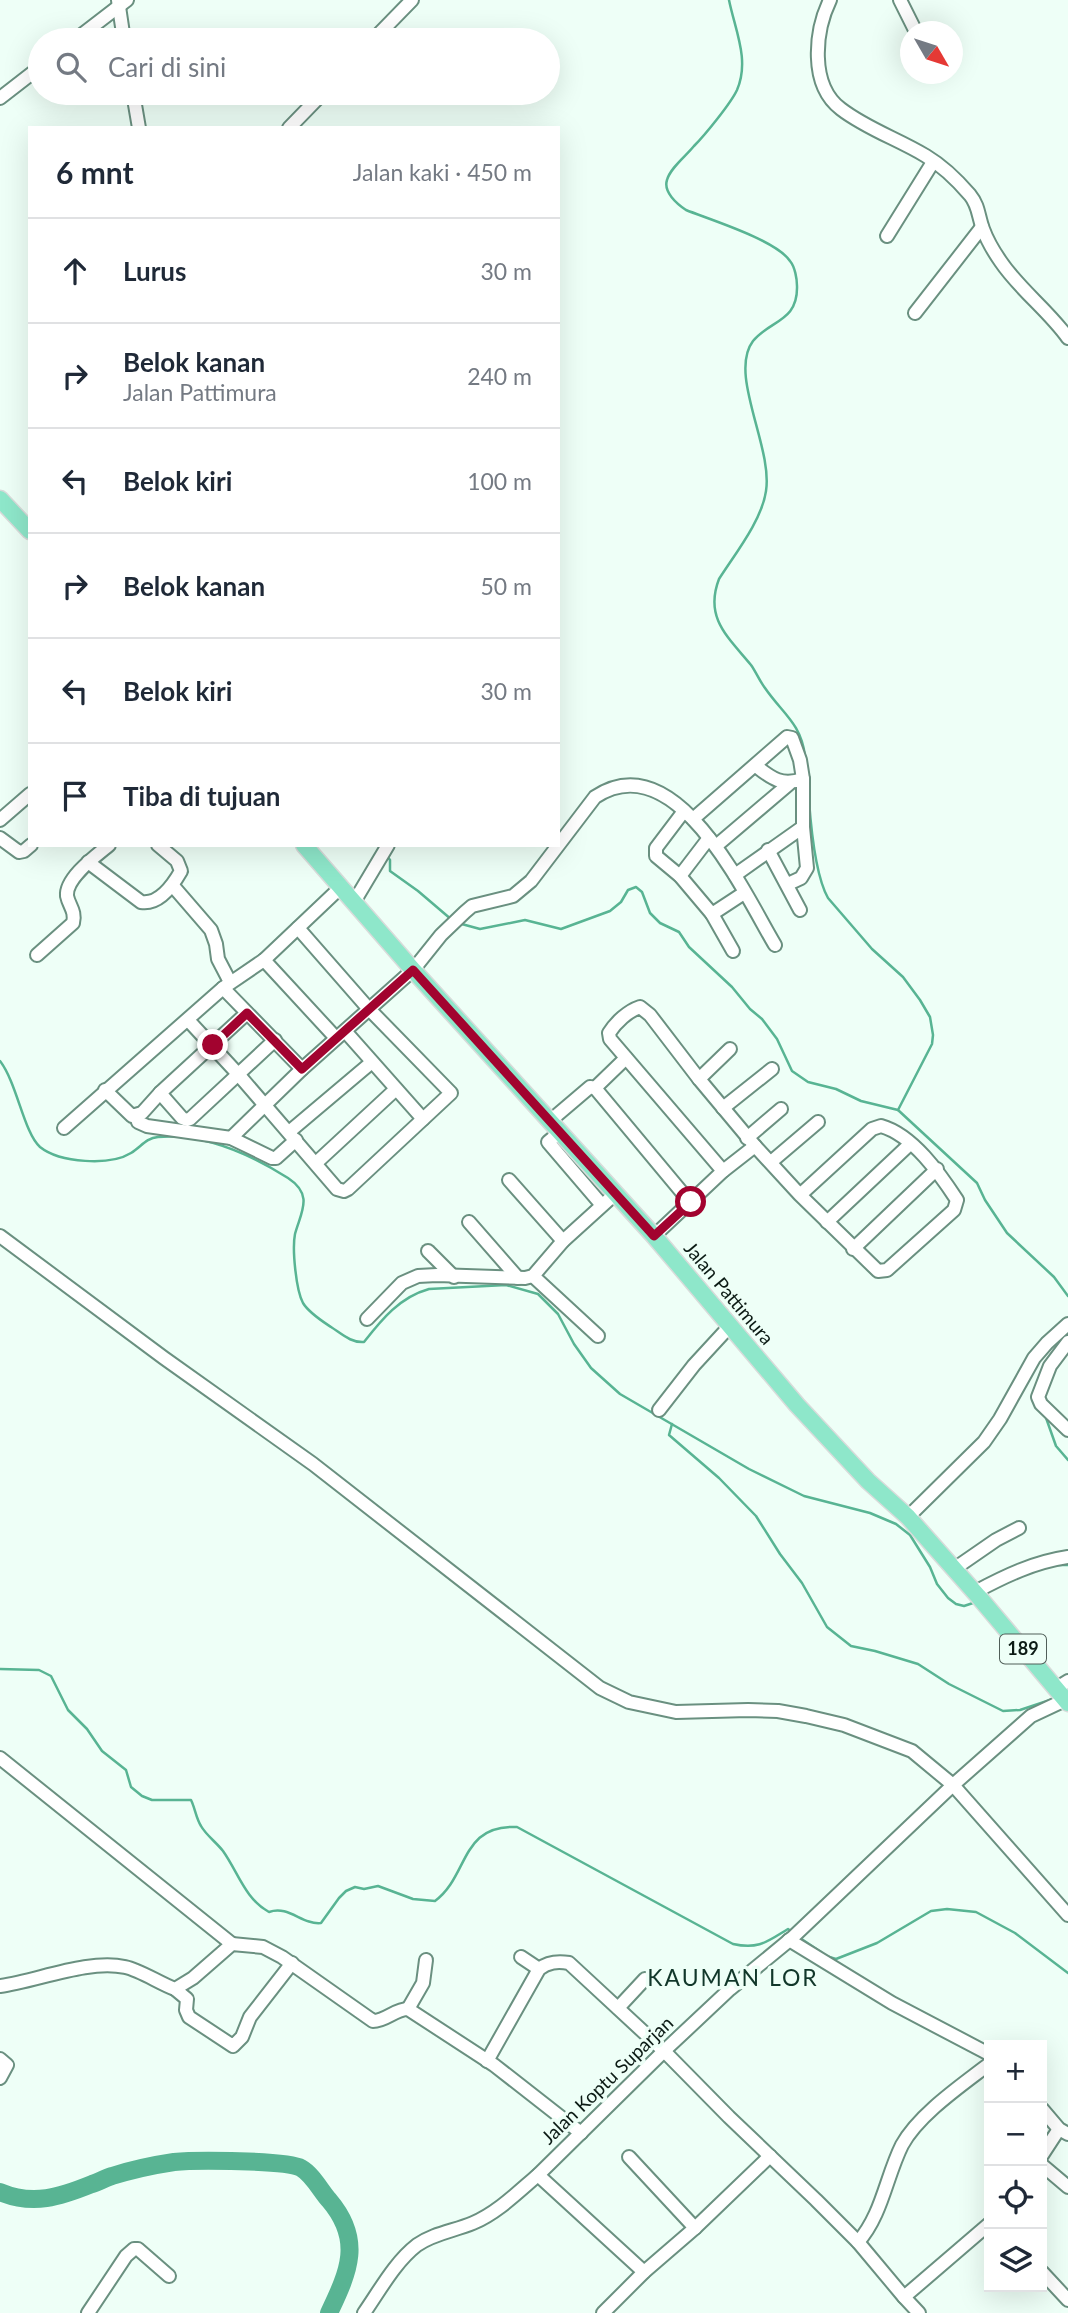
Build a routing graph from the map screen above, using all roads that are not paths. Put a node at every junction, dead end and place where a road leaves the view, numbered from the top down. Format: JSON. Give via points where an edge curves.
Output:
{"nodes":[{"id":1,"x":412,"y":0,"type":"edge"},
{"id":2,"x":830,"y":0,"type":"edge"},
{"id":3,"x":900,"y":0,"type":"edge"},
{"id":4,"x":121,"y":2,"type":"edge"},
{"id":5,"x":910,"y":21,"type":"edge"},
{"id":6,"x":90,"y":28,"type":"edge"},
{"id":7,"x":123,"y":28,"type":"edge"},
{"id":8,"x":385,"y":28,"type":"edge"},
{"id":9,"x":28,"y":76,"type":"edge"},
{"id":10,"x":0,"y":98,"type":"edge"},
{"id":11,"x":135,"y":105,"type":"edge"},
{"id":12,"x":311,"y":105,"type":"edge"},
{"id":13,"x":139,"y":126,"type":"edge"},
{"id":14,"x":291,"y":126,"type":"edge"},
{"id":15,"x":933,"y":162,"type":"junction"},
{"id":16,"x":982,"y":228,"type":"junction"},
{"id":17,"x":887,"y":236,"type":"dead end"},
{"id":18,"x":915,"y":313,"type":"dead end"},
{"id":19,"x":1068,"y":338,"type":"edge"},
{"id":20,"x":0,"y":499,"type":"edge"},
{"id":21,"x":28,"y":529,"type":"edge"},
{"id":22,"x":756,"y":766,"type":"junction"},
{"id":23,"x":803,"y":779,"type":"junction"},
{"id":24,"x":789,"y":783,"type":"junction"},
{"id":25,"x":28,"y":796,"type":"edge"},
{"id":26,"x":688,"y":815,"type":"junction"},
{"id":27,"x":0,"y":820,"type":"edge"},
{"id":28,"x":803,"y":827,"type":"junction"},
{"id":29,"x":0,"y":838,"type":"edge"},
{"id":30,"x":712,"y":842,"type":"junction"},
{"id":31,"x":560,"y":843,"type":"edge"},
{"id":32,"x":29,"y":847,"type":"edge"},
{"id":33,"x":107,"y":847,"type":"edge"},
{"id":34,"x":160,"y":847,"type":"edge"},
{"id":35,"x":306,"y":847,"type":"edge"},
{"id":36,"x":387,"y":847,"type":"edge"},
{"id":37,"x":557,"y":847,"type":"edge"},
{"id":38,"x":768,"y":850,"type":"junction"},
{"id":39,"x":88,"y":862,"type":"junction"},
{"id":40,"x":735,"y":875,"type":"junction"},
{"id":41,"x":680,"y":876,"type":"junction"},
{"id":42,"x":788,"y":884,"type":"junction"},
{"id":43,"x":173,"y":886,"type":"junction"},
{"id":44,"x":341,"y":887,"type":"junction"},
{"id":45,"x":744,"y":893,"type":"junction"},
{"id":46,"x":354,"y":902,"type":"junction"},
{"id":47,"x":800,"y":911,"type":"dead end"},
{"id":48,"x":712,"y":914,"type":"junction"},
{"id":49,"x":299,"y":928,"type":"junction"},
{"id":50,"x":775,"y":945,"type":"dead end"},
{"id":51,"x":733,"y":951,"type":"dead end"},
{"id":52,"x":37,"y":955,"type":"dead end"},
{"id":53,"x":264,"y":960,"type":"junction"},
{"id":54,"x":413,"y":970,"type":"junction"},
{"id":55,"x":226,"y":985,"type":"junction"},
{"id":56,"x":368,"y":1008,"type":"junction"},
{"id":57,"x":247,"y":1013,"type":"junction"},
{"id":58,"x":188,"y":1020,"type":"junction"},
{"id":59,"x":340,"y":1034,"type":"junction"},
{"id":60,"x":275,"y":1040,"type":"junction"},
{"id":61,"x":213,"y":1045,"type":"junction"},
{"id":62,"x":730,"y":1049,"type":"dead end"},
{"id":63,"x":626,"y":1058,"type":"junction"},
{"id":64,"x":372,"y":1062,"type":"junction"},
{"id":65,"x":302,"y":1069,"type":"junction"},
{"id":66,"x":772,"y":1069,"type":"dead end"},
{"id":67,"x":238,"y":1074,"type":"junction"},
{"id":68,"x":699,"y":1079,"type":"junction"},
{"id":69,"x":396,"y":1088,"type":"junction"},
{"id":70,"x":595,"y":1088,"type":"junction"},
{"id":71,"x":105,"y":1090,"type":"junction"},
{"id":72,"x":160,"y":1093,"type":"junction"},
{"id":73,"x":264,"y":1105,"type":"junction"},
{"id":74,"x":723,"y":1108,"type":"junction"},
{"id":75,"x":781,"y":1109,"type":"dead end"},
{"id":76,"x":136,"y":1115,"type":"junction"},
{"id":77,"x":423,"y":1119,"type":"junction"},
{"id":78,"x":818,"y":1122,"type":"dead end"},
{"id":79,"x":555,"y":1127,"type":"junction"},
{"id":80,"x":64,"y":1128,"type":"dead end"},
{"id":81,"x":293,"y":1136,"type":"junction"},
{"id":82,"x":231,"y":1138,"type":"junction"},
{"id":83,"x":751,"y":1142,"type":"junction"},
{"id":84,"x":910,"y":1144,"type":"junction"},
{"id":85,"x":316,"y":1163,"type":"junction"},
{"id":86,"x":771,"y":1163,"type":"junction"},
{"id":87,"x":937,"y":1168,"type":"junction"},
{"id":88,"x":723,"y":1171,"type":"junction"},
{"id":89,"x":509,"y":1180,"type":"dead end"},
{"id":90,"x":615,"y":1193,"type":"junction"},
{"id":91,"x":800,"y":1195,"type":"junction"},
{"id":92,"x":691,"y":1202,"type":"junction"},
{"id":93,"x":601,"y":1205,"type":"junction"},
{"id":94,"x":469,"y":1222,"type":"dead end"},
{"id":95,"x":827,"y":1222,"type":"junction"},
{"id":96,"x":0,"y":1236,"type":"edge"},
{"id":97,"x":654,"y":1236,"type":"junction"},
{"id":98,"x":563,"y":1241,"type":"junction"},
{"id":99,"x":853,"y":1249,"type":"junction"},
{"id":100,"x":428,"y":1251,"type":"dead end"},
{"id":101,"x":533,"y":1276,"type":"junction"},
{"id":102,"x":454,"y":1277,"type":"junction"},
{"id":103,"x":518,"y":1278,"type":"junction"},
{"id":104,"x":367,"y":1319,"type":"dead end"},
{"id":105,"x":1067,"y":1325,"type":"edge"},
{"id":106,"x":729,"y":1327,"type":"junction"},
{"id":107,"x":598,"y":1336,"type":"dead end"},
{"id":108,"x":1068,"y":1342,"type":"edge"},
{"id":109,"x":659,"y":1410,"type":"dead end"},
{"id":110,"x":1068,"y":1430,"type":"edge"},
{"id":111,"x":908,"y":1517,"type":"junction"},
{"id":112,"x":1019,"y":1528,"type":"dead end"},
{"id":113,"x":1068,"y":1557,"type":"edge"},
{"id":114,"x":954,"y":1569,"type":"junction"},
{"id":115,"x":979,"y":1597,"type":"junction"},
{"id":116,"x":1063,"y":1694,"type":"edge"},
{"id":117,"x":0,"y":1758,"type":"edge"},
{"id":118,"x":953,"y":1784,"type":"junction"},
{"id":119,"x":1068,"y":1915,"type":"edge"},
{"id":120,"x":790,"y":1939,"type":"junction"},
{"id":121,"x":232,"y":1944,"type":"junction"},
{"id":122,"x":521,"y":1957,"type":"dead end"},
{"id":123,"x":292,"y":1963,"type":"junction"},
{"id":124,"x":539,"y":1969,"type":"junction"},
{"id":125,"x":424,"y":1971,"type":"dead end"},
{"id":126,"x":645,"y":1979,"type":"dead end"},
{"id":127,"x":0,"y":1987,"type":"edge"},
{"id":128,"x":175,"y":1989,"type":"junction"},
{"id":129,"x":618,"y":2008,"type":"junction"},
{"id":130,"x":408,"y":2009,"type":"junction"},
{"id":131,"x":664,"y":2051,"type":"junction"},
{"id":132,"x":984,"y":2051,"type":"edge"},
{"id":133,"x":0,"y":2059,"type":"edge"},
{"id":134,"x":487,"y":2061,"type":"junction"},
{"id":135,"x":984,"y":2068,"type":"edge"},
{"id":136,"x":0,"y":2078,"type":"edge"},
{"id":137,"x":1047,"y":2114,"type":"edge"},
{"id":138,"x":1064,"y":2132,"type":"edge"},
{"id":139,"x":581,"y":2133,"type":"junction"},
{"id":140,"x":1047,"y":2150,"type":"edge"},
{"id":141,"x":770,"y":2156,"type":"junction"},
{"id":142,"x":629,"y":2157,"type":"dead end"},
{"id":143,"x":1043,"y":2166,"type":"edge"},
{"id":144,"x":538,"y":2175,"type":"junction"},
{"id":145,"x":1068,"y":2188,"type":"edge"},
{"id":146,"x":695,"y":2228,"type":"junction"},
{"id":147,"x":984,"y":2228,"type":"edge"},
{"id":148,"x":858,"y":2242,"type":"junction"},
{"id":149,"x":644,"y":2273,"type":"junction"},
{"id":150,"x":169,"y":2276,"type":"dead end"},
{"id":151,"x":1047,"y":2277,"type":"edge"},
{"id":152,"x":904,"y":2297,"type":"junction"},
{"id":153,"x":1068,"y":2300,"type":"edge"},
{"id":154,"x":88,"y":2313,"type":"edge"},
{"id":155,"x":364,"y":2313,"type":"edge"},
{"id":156,"x":603,"y":2313,"type":"edge"},
{"id":157,"x":919,"y":2313,"type":"edge"}],
"edges":[{"from":1,"to":8,"type":"street"},
{"from":2,"to":15,"type":"street","via":[[817,51],[829,94],[839,108]]},
{"from":3,"to":5,"type":"street"},
{"from":4,"to":6,"type":"street"},
{"from":4,"to":7,"type":"street"},
{"from":9,"to":10,"type":"street"},
{"from":11,"to":13,"type":"street"},
{"from":12,"to":14,"type":"street"},
{"from":15,"to":16,"type":"street","via":[[969,193],[977,204]]},
{"from":15,"to":17,"type":"street"},
{"from":16,"to":18,"type":"street"},
{"from":16,"to":19,"type":"street","via":[[1015,280]]},
{"from":20,"to":21,"type":"main road"},
{"from":22,"to":23,"type":"street","via":[[790,736]]},
{"from":22,"to":24,"type":"street"},
{"from":22,"to":26,"type":"street"},
{"from":23,"to":24,"type":"street"},
{"from":23,"to":28,"type":"street"},
{"from":24,"to":30,"type":"street"},
{"from":25,"to":27,"type":"street"},
{"from":26,"to":30,"type":"street"},
{"from":26,"to":31,"type":"street","via":[[652,788],[636,785],[606,790],[595,797]]},
{"from":26,"to":41,"type":"street","via":[[654,853]]},
{"from":28,"to":38,"type":"street"},
{"from":28,"to":42,"type":"street","via":[[807,868],[801,878]]},
{"from":29,"to":32,"type":"street","via":[[19,852]]},
{"from":30,"to":40,"type":"street"},
{"from":30,"to":41,"type":"street"},
{"from":33,"to":39,"type":"street"},
{"from":34,"to":43,"type":"street","via":[[181,866]]},
{"from":35,"to":44,"type":"main road","name":"Jalan Pattimura","number":"189"},
{"from":36,"to":46,"type":"street"},
{"from":37,"to":54,"type":"street","via":[[521,891],[472,906]]},
{"from":38,"to":40,"type":"street"},
{"from":38,"to":42,"type":"street"},
{"from":39,"to":43,"type":"street","via":[[141,902],[151,902]]},
{"from":39,"to":52,"type":"street","via":[[68,886],[73,922]]},
{"from":40,"to":45,"type":"street"},
{"from":41,"to":48,"type":"street"},
{"from":42,"to":47,"type":"street"},
{"from":43,"to":55,"type":"street","via":[[211,930]]},
{"from":44,"to":46,"type":"main road","name":"Jalan Pattimura","number":"189"},
{"from":44,"to":49,"type":"street"},
{"from":45,"to":48,"type":"street"},
{"from":45,"to":50,"type":"street"},
{"from":46,"to":54,"type":"main road","name":"Jalan Pattimura","number":"189"},
{"from":48,"to":51,"type":"street"},
{"from":49,"to":53,"type":"street"},
{"from":49,"to":56,"type":"street"},
{"from":53,"to":55,"type":"street"},
{"from":53,"to":59,"type":"street"},
{"from":54,"to":56,"type":"street"},
{"from":54,"to":79,"type":"main road","name":"Jalan Pattimura","number":"189"},
{"from":55,"to":57,"type":"street"},
{"from":55,"to":58,"type":"street"},
{"from":56,"to":59,"type":"street"},
{"from":56,"to":77,"type":"street","via":[[450,1090]]},
{"from":57,"to":60,"type":"street"},
{"from":57,"to":61,"type":"street"},
{"from":58,"to":61,"type":"street"},
{"from":58,"to":71,"type":"street"},
{"from":59,"to":64,"type":"street"},
{"from":59,"to":65,"type":"street"},
{"from":60,"to":65,"type":"street"},
{"from":60,"to":67,"type":"street"},
{"from":61,"to":67,"type":"street"},
{"from":61,"to":72,"type":"street"},
{"from":62,"to":68,"type":"street"},
{"from":63,"to":68,"type":"street","via":[[609,1033],[640,1007]]},
{"from":63,"to":70,"type":"street"},
{"from":63,"to":88,"type":"street"},
{"from":64,"to":69,"type":"street"},
{"from":64,"to":81,"type":"street"},
{"from":65,"to":73,"type":"street"},
{"from":66,"to":74,"type":"street"},
{"from":67,"to":72,"type":"street","via":[[187,1120]]},
{"from":67,"to":73,"type":"street"},
{"from":68,"to":74,"type":"street"},
{"from":69,"to":77,"type":"street"},
{"from":69,"to":85,"type":"street"},
{"from":70,"to":79,"type":"street","via":[[590,1087]]},
{"from":70,"to":92,"type":"street"},
{"from":71,"to":76,"type":"street","via":[[125,1111]]},
{"from":71,"to":80,"type":"street"},
{"from":72,"to":76,"type":"street"},
{"from":73,"to":81,"type":"street"},
{"from":73,"to":82,"type":"street"},
{"from":74,"to":83,"type":"street"},
{"from":75,"to":83,"type":"street"},
{"from":76,"to":82,"type":"street","via":[[138,1122],[155,1129]]},
{"from":77,"to":85,"type":"street","via":[[344,1191],[337,1189]]},
{"from":78,"to":86,"type":"street"},
{"from":79,"to":90,"type":"main road","name":"Jalan Pattimura","number":"189"},
{"from":79,"to":93,"type":"street","via":[[548,1142]]},
{"from":81,"to":82,"type":"street","via":[[276,1158]]},
{"from":81,"to":85,"type":"street"},
{"from":83,"to":86,"type":"street"},
{"from":83,"to":88,"type":"street"},
{"from":84,"to":87,"type":"street"},
{"from":84,"to":91,"type":"street","via":[[887,1128],[876,1127]]},
{"from":84,"to":95,"type":"street"},
{"from":86,"to":91,"type":"street"},
{"from":87,"to":99,"type":"street"},
{"from":87,"to":99,"type":"street","via":[[957,1200],[954,1210],[887,1270],[878,1272]]},
{"from":88,"to":92,"type":"street"},
{"from":89,"to":98,"type":"street"},
{"from":90,"to":93,"type":"street"},
{"from":90,"to":97,"type":"main road","name":"Jalan Pattimura","number":"189"},
{"from":91,"to":95,"type":"street"},
{"from":92,"to":97,"type":"street"},
{"from":93,"to":98,"type":"street"},
{"from":94,"to":103,"type":"street"},
{"from":95,"to":99,"type":"street"},
{"from":96,"to":118,"type":"street","via":[[313,1464],[600,1688],[629,1702],[676,1712],[778,1711],[844,1725],[912,1751]]},
{"from":97,"to":106,"type":"main road","name":"Jalan Pattimura","number":"189"},
{"from":98,"to":101,"type":"street"},
{"from":100,"to":102,"type":"street"},
{"from":101,"to":103,"type":"street"},
{"from":101,"to":107,"type":"street"},
{"from":102,"to":103,"type":"street"},
{"from":102,"to":104,"type":"street","via":[[410,1279]]},
{"from":105,"to":111,"type":"street","via":[[1034,1358],[984,1442]]},
{"from":106,"to":109,"type":"street"},
{"from":106,"to":111,"type":"main road","name":"Jalan Pattimura","number":"189","via":[[837,1449]]},
{"from":108,"to":110,"type":"street","via":[[1050,1366],[1038,1397]]},
{"from":111,"to":114,"type":"main road","name":"Jalan Pattimura","number":"189"},
{"from":112,"to":114,"type":"street"},
{"from":113,"to":115,"type":"street","via":[[1018,1570]]},
{"from":114,"to":115,"type":"main road","name":"Jalan Pattimura","number":"189"},
{"from":115,"to":116,"type":"main road","name":"Jalan Pattimura","number":"189"},
{"from":116,"to":118,"type":"street","name":"Jalan Koptu Suparjan"},
{"from":117,"to":121,"type":"street"},
{"from":118,"to":119,"type":"street"},
{"from":118,"to":120,"type":"street","name":"Jalan Koptu Suparjan"},
{"from":120,"to":131,"type":"street","name":"Jalan Koptu Suparjan"},
{"from":120,"to":132,"type":"street","via":[[892,2003]]},
{"from":121,"to":123,"type":"street","via":[[263,1947]]},
{"from":121,"to":128,"type":"street"},
{"from":122,"to":124,"type":"street"},
{"from":123,"to":128,"type":"street","via":[[233,2046],[189,2017],[187,1999]]},
{"from":123,"to":130,"type":"street","via":[[373,2021]]},
{"from":124,"to":129,"type":"street","via":[[560,1961],[569,1963]]},
{"from":124,"to":134,"type":"street"},
{"from":125,"to":130,"type":"street"},
{"from":126,"to":129,"type":"street"},
{"from":127,"to":128,"type":"street","via":[[58,1972],[115,1965]]},
{"from":129,"to":131,"type":"street"},
{"from":130,"to":134,"type":"street"},
{"from":131,"to":139,"type":"street","name":"Jalan Koptu Suparjan"},
{"from":131,"to":141,"type":"street"},
{"from":133,"to":136,"type":"street","via":[[7,2065]]},
{"from":134,"to":139,"type":"street"},
{"from":135,"to":148,"type":"street","via":[[915,2126],[903,2144],[873,2223]]},
{"from":137,"to":138,"type":"street"},
{"from":138,"to":140,"type":"street"},
{"from":139,"to":144,"type":"street","name":"Jalan Koptu Suparjan"},
{"from":141,"to":146,"type":"street"},
{"from":141,"to":148,"type":"street"},
{"from":142,"to":146,"type":"street"},
{"from":143,"to":145,"type":"street"},
{"from":144,"to":149,"type":"street"},
{"from":144,"to":155,"type":"street","name":"Jalan Koptu Suparjan","via":[[491,2214],[418,2245]]},
{"from":146,"to":149,"type":"street"},
{"from":147,"to":152,"type":"street"},
{"from":148,"to":152,"type":"street"},
{"from":149,"to":156,"type":"street"},
{"from":150,"to":154,"type":"street","via":[[134,2249]]},
{"from":151,"to":153,"type":"street"},
{"from":152,"to":157,"type":"street"}]}
